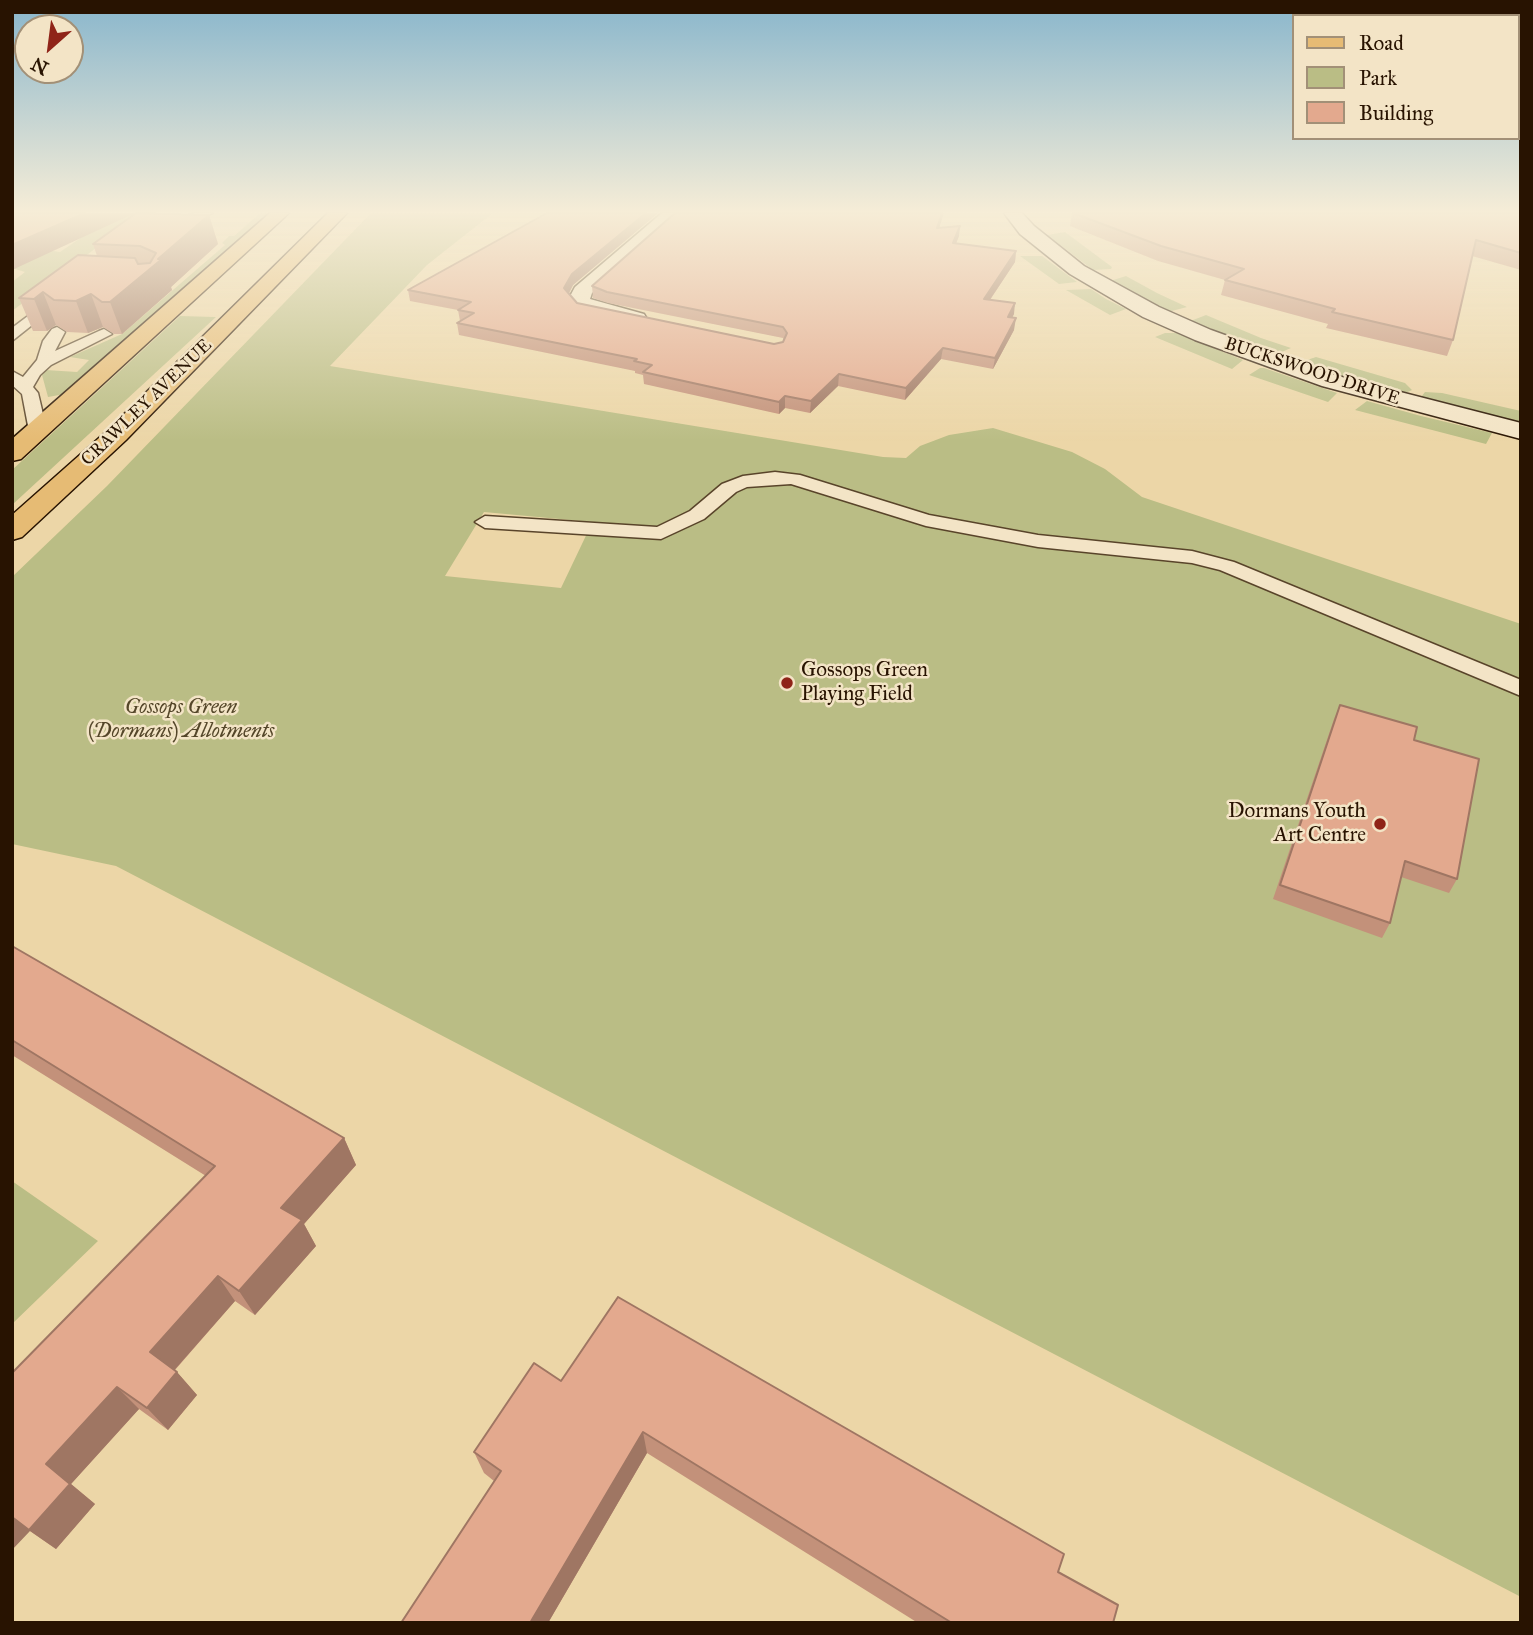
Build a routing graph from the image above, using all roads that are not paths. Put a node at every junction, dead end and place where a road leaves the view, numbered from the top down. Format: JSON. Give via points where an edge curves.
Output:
{"nodes":[{"id":1,"x":68,"y":289,"type":"edge"},
{"id":2,"x":195,"y":289,"type":"edge"},
{"id":3,"x":262,"y":289,"type":"edge"},
{"id":4,"x":583,"y":289,"type":"edge"},
{"id":5,"x":1111,"y":289,"type":"edge"},
{"id":6,"x":651,"y":322,"type":"edge"},
{"id":7,"x":57,"y":332,"type":"edge"},
{"id":8,"x":104,"y":334,"type":"edge"},
{"id":9,"x":12,"y":336,"type":"edge"},
{"id":10,"x":45,"y":362,"type":"junction"},
{"id":11,"x":19,"y":381,"type":"edge"},
{"id":12,"x":38,"y":431,"type":"junction"},
{"id":13,"x":1521,"y":431,"type":"edge"},
{"id":14,"x":12,"y":453,"type":"edge"},
{"id":15,"x":485,"y":522,"type":"dead end"},
{"id":16,"x":12,"y":531,"type":"edge"},
{"id":17,"x":1521,"y":689,"type":"edge"}],
"edges":[{"from":1,"to":9,"type":"lane"},
{"from":2,"to":12,"type":"main road"},
{"from":3,"to":16,"type":"main road","name":"CRAWLEY AVENUE","via":[[117,435]]},
{"from":4,"to":6,"type":"street","via":[[579,300],[587,307]]},
{"from":5,"to":13,"type":"street","name":"BUCKSWOOD DRIVE","via":[[1203,335],[1331,382]]},
{"from":7,"to":10,"type":"lane","via":[[48,344]]},
{"from":8,"to":10,"type":"lane"},
{"from":10,"to":11,"type":"lane"},
{"from":11,"to":12,"type":"lane"},
{"from":12,"to":14,"type":"main road"},
{"from":15,"to":17,"type":"lane","via":[[661,533],[697,515],[736,485],[760,478],[793,479],[926,520],[1038,541],[1192,557],[1227,566]]}]}
